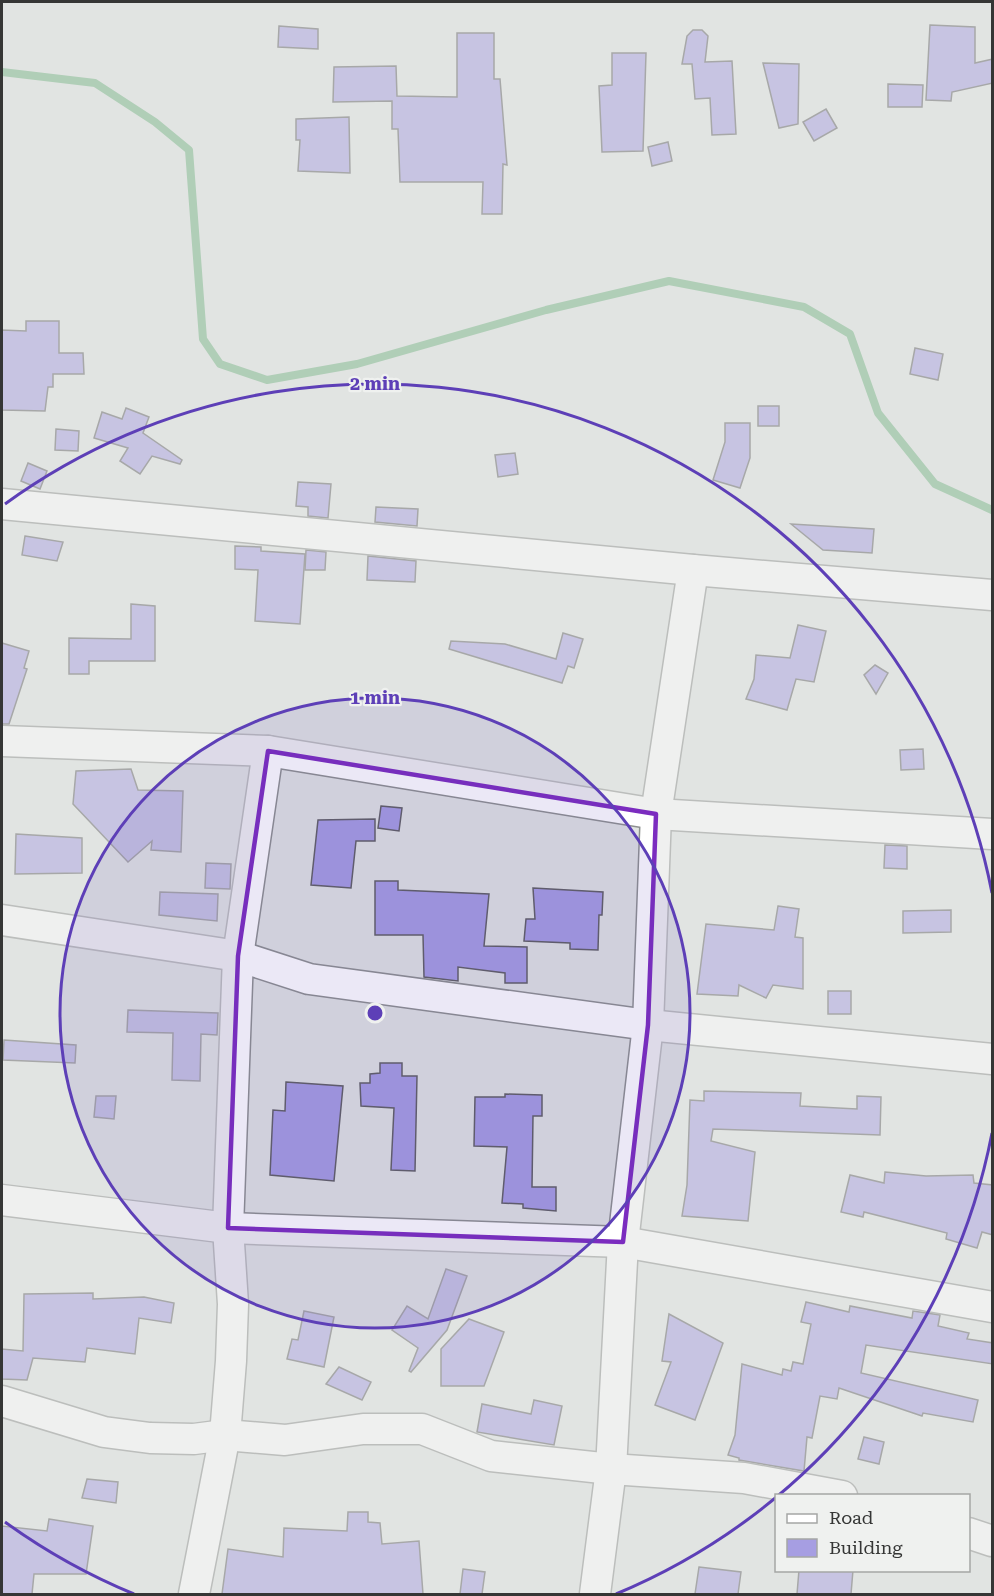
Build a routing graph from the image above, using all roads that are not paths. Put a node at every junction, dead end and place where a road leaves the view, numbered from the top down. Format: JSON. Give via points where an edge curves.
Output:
{"nodes":[{"id":1,"x":2,"y":504,"type":"edge"},
{"id":2,"x":693,"y":570,"type":"junction"},
{"id":3,"x":993,"y":595,"type":"edge"},
{"id":4,"x":2,"y":741,"type":"edge"},
{"id":5,"x":268,"y":751,"type":"junction"},
{"id":6,"x":656,"y":814,"type":"junction"},
{"id":7,"x":993,"y":834,"type":"edge"},
{"id":8,"x":2,"y":920,"type":"edge"},
{"id":9,"x":238,"y":956,"type":"junction"},
{"id":10,"x":648,"y":1025,"type":"junction"},
{"id":11,"x":993,"y":1059,"type":"edge"},
{"id":12,"x":2,"y":1200,"type":"edge"},
{"id":13,"x":228,"y":1228,"type":"junction"},
{"id":14,"x":623,"y":1242,"type":"junction"},
{"id":15,"x":993,"y":1307,"type":"edge"},
{"id":16,"x":2,"y":1401,"type":"edge"},
{"id":17,"x":225,"y":1435,"type":"junction"},
{"id":18,"x":611,"y":1469,"type":"junction"},
{"id":19,"x":831,"y":1494,"type":"edge"},
{"id":20,"x":970,"y":1533,"type":"edge"},
{"id":21,"x":993,"y":1541,"type":"edge"},
{"id":22,"x":194,"y":1594,"type":"edge"},
{"id":23,"x":595,"y":1594,"type":"edge"}],
"edges":[{"from":1,"to":2,"type":"street"},
{"from":2,"to":3,"type":"street"},
{"from":2,"to":6,"type":"street"},
{"from":4,"to":5,"type":"street"},
{"from":5,"to":6,"type":"street"},
{"from":5,"to":9,"type":"street"},
{"from":6,"to":7,"type":"street"},
{"from":6,"to":10,"type":"street"},
{"from":8,"to":9,"type":"street"},
{"from":9,"to":10,"type":"street","via":[[309,979]]},
{"from":9,"to":13,"type":"street"},
{"from":10,"to":11,"type":"street"},
{"from":10,"to":14,"type":"street"},
{"from":12,"to":13,"type":"street"},
{"from":13,"to":14,"type":"street"},
{"from":13,"to":17,"type":"street","via":[[233,1304]]},
{"from":14,"to":15,"type":"street"},
{"from":14,"to":18,"type":"street"},
{"from":16,"to":17,"type":"street","via":[[104,1432],[150,1438]]},
{"from":17,"to":18,"type":"street","via":[[285,1440],[363,1429],[422,1429],[491,1456]]},
{"from":17,"to":22,"type":"street"},
{"from":18,"to":19,"type":"street","via":[[744,1478]]},
{"from":18,"to":23,"type":"street"},
{"from":20,"to":21,"type":"street"}]}
